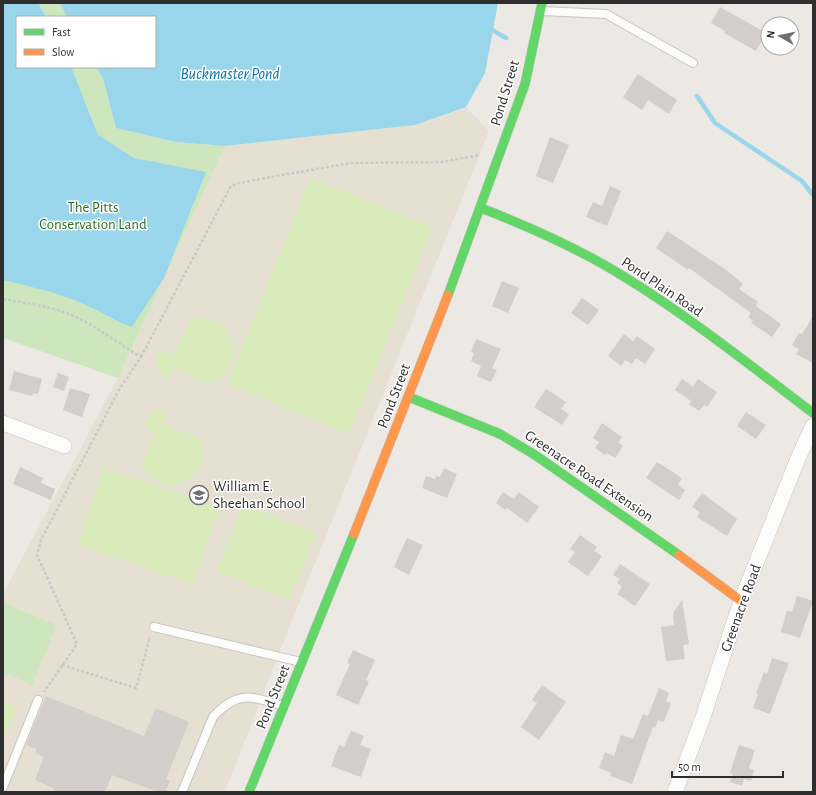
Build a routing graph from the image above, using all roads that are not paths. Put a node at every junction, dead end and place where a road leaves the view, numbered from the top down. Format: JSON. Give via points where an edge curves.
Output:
{"nodes":[{"id":1,"x":542,"y":7,"type":"edge"},
{"id":2,"x":693,"y":63,"type":"dead end"},
{"id":3,"x":481,"y":208,"type":"junction"},
{"id":4,"x":409,"y":397,"type":"junction"},
{"id":5,"x":813,"y":413,"type":"edge"},
{"id":6,"x":3,"y":423,"type":"edge"},
{"id":7,"x":813,"y":426,"type":"edge"},
{"id":8,"x":64,"y":446,"type":"dead end"},
{"id":9,"x":741,"y":600,"type":"junction"},
{"id":10,"x":154,"y":626,"type":"road end"},
{"id":11,"x":303,"y":662,"type":"junction"},
{"id":12,"x":38,"y":700,"type":"road end"},
{"id":13,"x":285,"y":706,"type":"junction"},
{"id":14,"x":3,"y":788,"type":"edge"},
{"id":15,"x":182,"y":792,"type":"edge"},
{"id":16,"x":250,"y":792,"type":"edge"},
{"id":17,"x":675,"y":792,"type":"edge"}],
"edges":[{"from":1,"to":2,"type":"lane","via":[[606,14]]},
{"from":1,"to":3,"type":"street","name":"Pond Street","via":[[525,84]]},
{"from":3,"to":4,"type":"street","name":"Pond Street"},
{"from":3,"to":5,"type":"street","name":"Pond Plain Road","via":[[530,228],[594,259],[628,279]]},
{"from":4,"to":9,"type":"street","name":"Greenacre Road Extension","via":[[500,434],[536,455]]},
{"from":4,"to":11,"type":"street","name":"Pond Street"},
{"from":6,"to":8,"type":"street"},
{"from":7,"to":9,"type":"street","name":"Greenacre Road"},
{"from":9,"to":17,"type":"street","name":"Greenacre Road","via":[[702,720]]},
{"from":10,"to":11,"type":"lane"},
{"from":11,"to":13,"type":"street","name":"Pond Street"},
{"from":12,"to":14,"type":"lane"},
{"from":13,"to":15,"type":"lane","via":[[256,698],[236,698],[222,707],[213,717]]},
{"from":13,"to":16,"type":"street","name":"Pond Street"}]}
